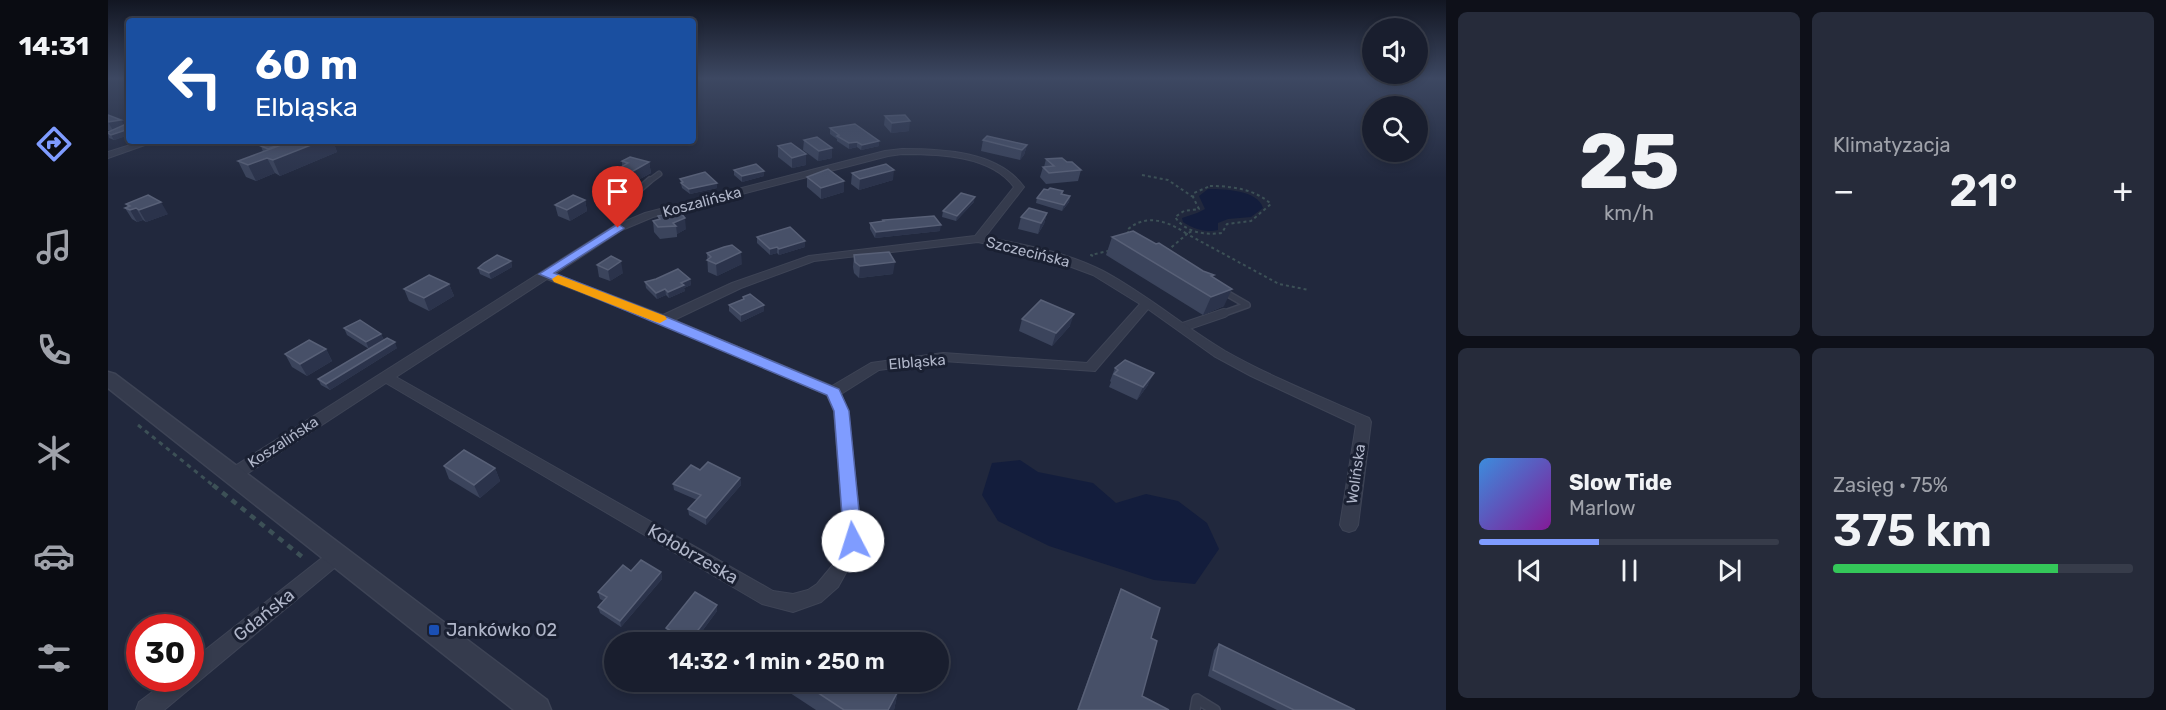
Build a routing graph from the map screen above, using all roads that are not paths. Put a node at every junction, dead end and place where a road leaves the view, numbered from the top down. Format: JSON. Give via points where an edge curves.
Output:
{"nodes":[{"id":1,"x":143,"y":144,"type":"edge"},
{"id":2,"x":108,"y":156,"type":"edge"},
{"id":3,"x":659,"y":174,"type":"dead end"},
{"id":4,"x":618,"y":228,"type":"junction"},
{"id":5,"x":978,"y":239,"type":"junction"},
{"id":6,"x":545,"y":274,"type":"junction"},
{"id":7,"x":1218,"y":288,"type":"edge"},
{"id":8,"x":1147,"y":303,"type":"junction"},
{"id":9,"x":664,"y":321,"type":"junction"},
{"id":10,"x":1183,"y":327,"type":"junction"},
{"id":11,"x":384,"y":376,"type":"junction"},
{"id":12,"x":108,"y":378,"type":"edge"},
{"id":13,"x":833,"y":392,"type":"junction"},
{"id":14,"x":1364,"y":422,"type":"joint"},
{"id":15,"x":233,"y":475,"type":"junction"},
{"id":16,"x":1349,"y":525,"type":"dead end"},
{"id":17,"x":338,"y":555,"type":"junction"},
{"id":18,"x":204,"y":664,"type":"edge"},
{"id":19,"x":170,"y":692,"type":"edge"},
{"id":20,"x":147,"y":710,"type":"edge"},
{"id":21,"x":537,"y":710,"type":"edge"},
{"id":22,"x":1195,"y":710,"type":"edge"},
{"id":23,"x":1215,"y":710,"type":"edge"}],
"edges":[{"from":1,"to":2,"type":"street"},
{"from":3,"to":4,"type":"lane","via":[[627,198],[619,210]]},
{"from":4,"to":5,"type":"street","name":"Koszalińska","via":[[649,215],[888,153],[924,150],[990,165],[1016,179],[1019,187]]},
{"from":4,"to":6,"type":"street","name":"Koszalińska"},
{"from":5,"to":8,"type":"street","name":"Szczecińska","via":[[1070,261]]},
{"from":5,"to":9,"type":"street","name":"Szczecińska","via":[[813,258],[682,309]]},
{"from":6,"to":9,"type":"street"},
{"from":6,"to":11,"type":"street","name":"Koszalińska"},
{"from":7,"to":10,"type":"lane","via":[[1246,305]]},
{"from":8,"to":10,"type":"street","name":"Szczecińska"},
{"from":8,"to":13,"type":"street","name":"Elbląska","via":[[1090,368],[943,357],[876,366]]},
{"from":9,"to":13,"type":"street"},
{"from":10,"to":14,"type":"street","name":"Szczecińska","via":[[1256,373]]},
{"from":11,"to":13,"type":"street","name":"Kołobrzeska","via":[[769,598],[791,603],[810,600],[829,585],[853,541],[841,411]]},
{"from":11,"to":15,"type":"street","name":"Koszalińska"},
{"from":12,"to":15,"type":"street"},
{"from":14,"to":16,"type":"street","name":"Wolińska"},
{"from":15,"to":17,"type":"street"},
{"from":17,"to":18,"type":"street","name":"Gdańska"},
{"from":17,"to":21,"type":"street"},
{"from":19,"to":20,"type":"street"},
{"from":22,"to":23,"type":"lane","via":[[1197,699]]}]}
